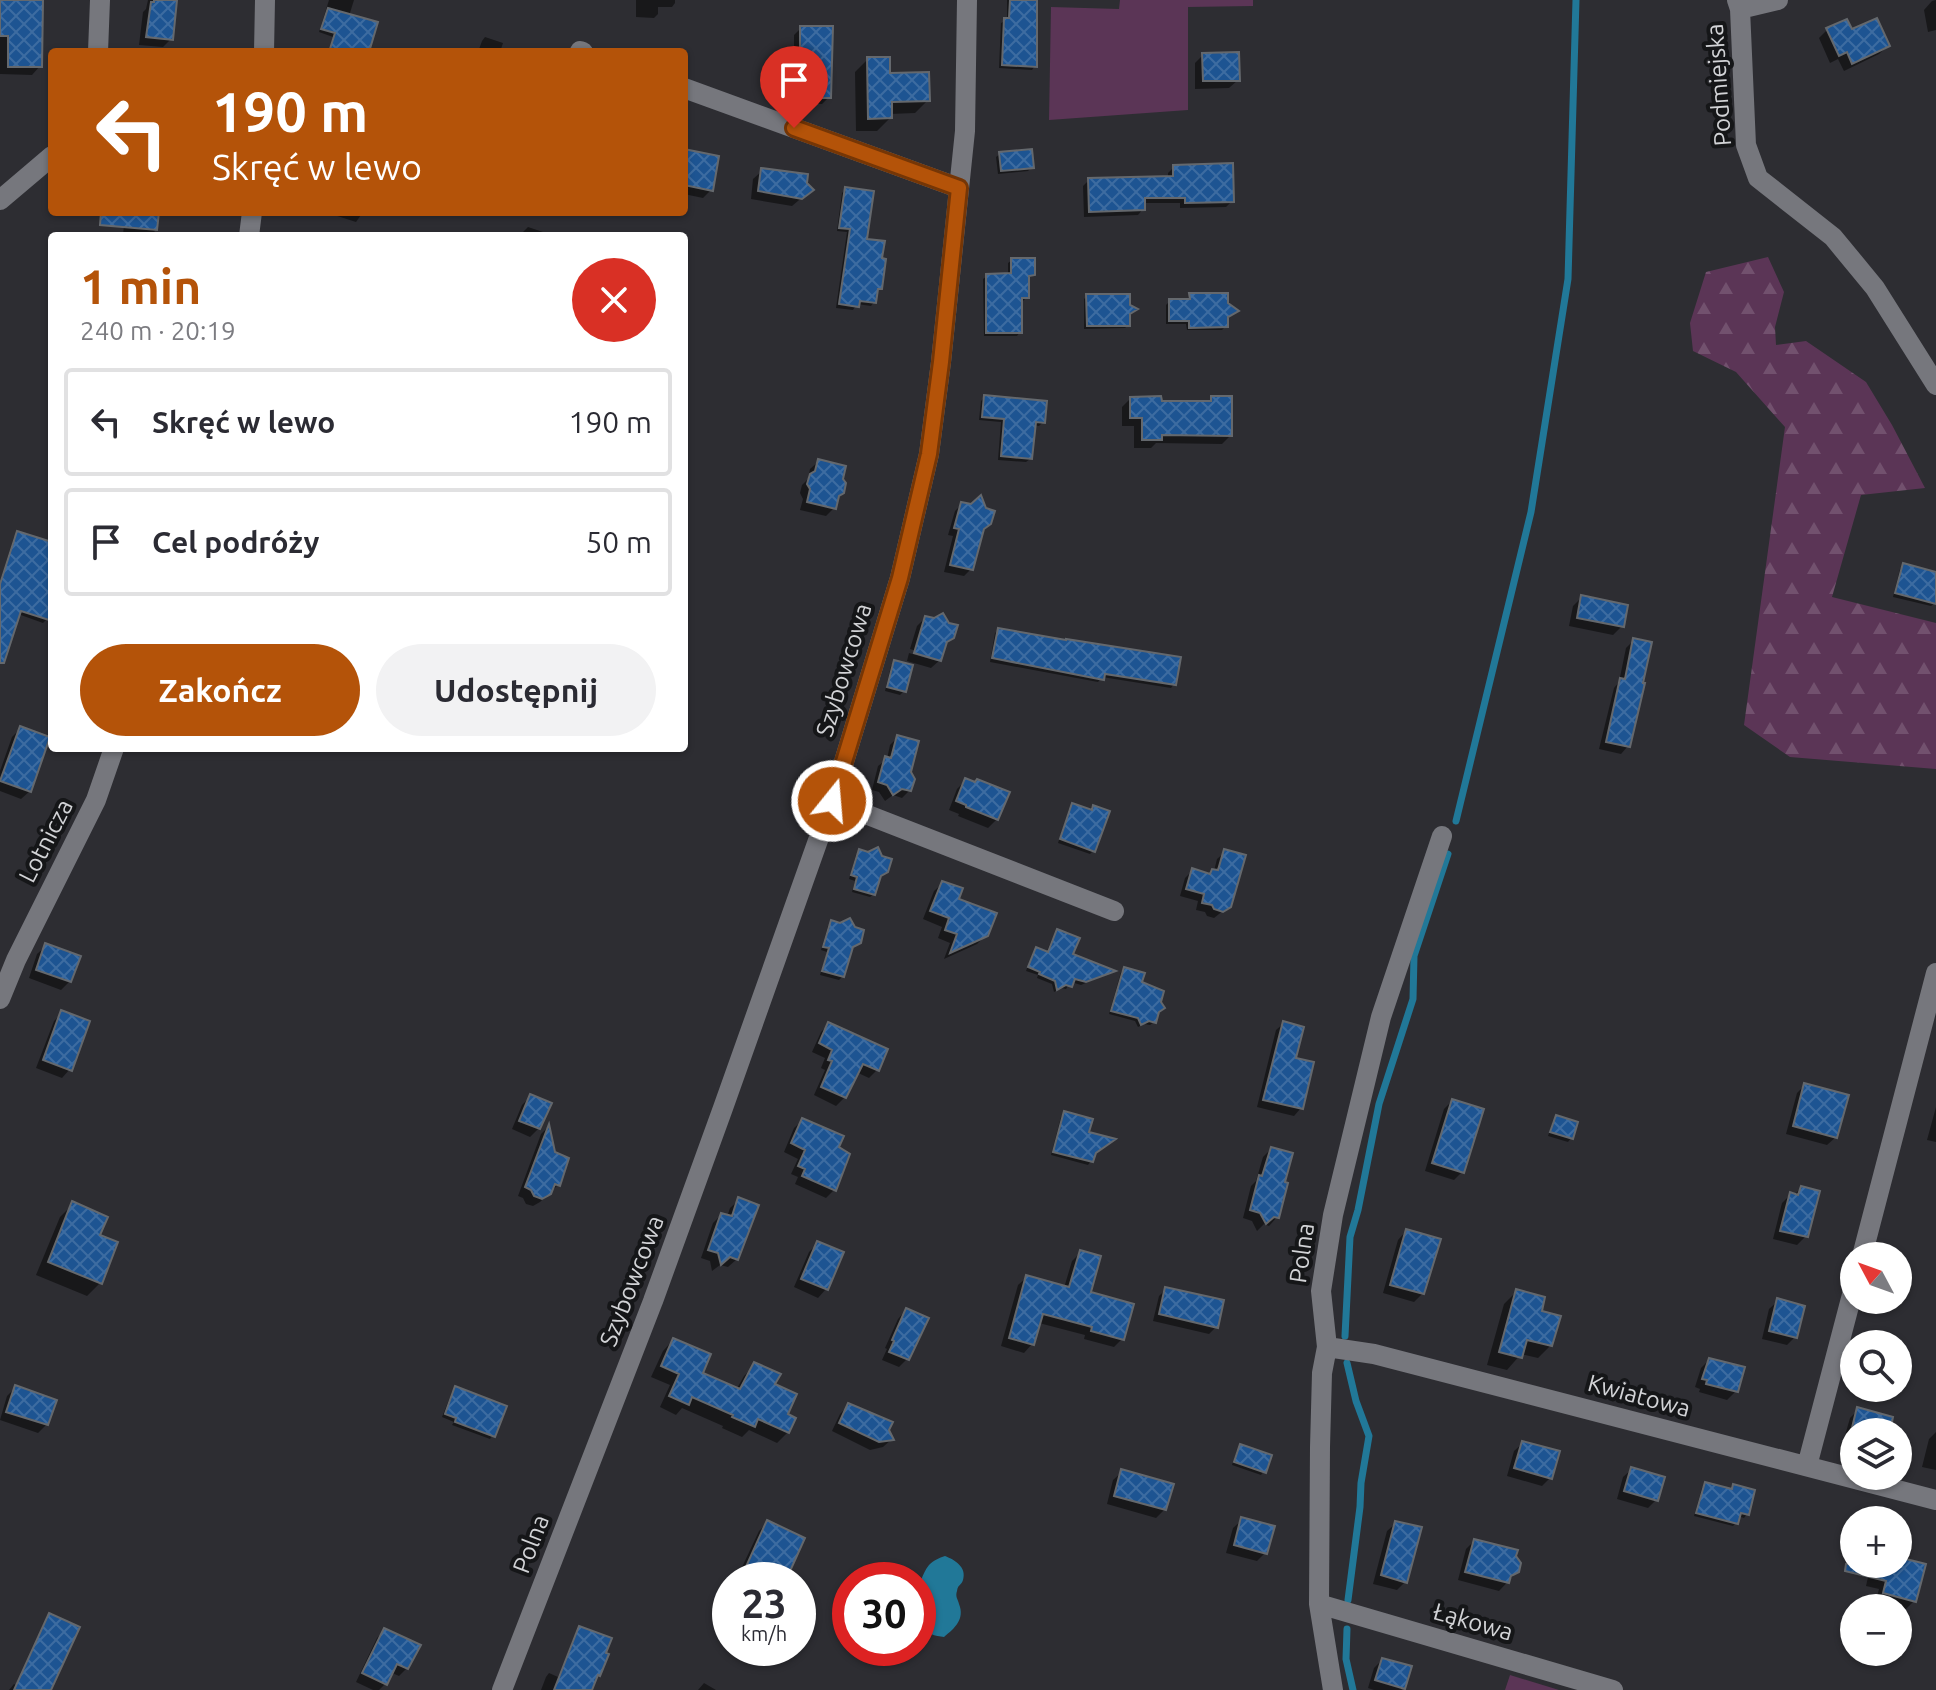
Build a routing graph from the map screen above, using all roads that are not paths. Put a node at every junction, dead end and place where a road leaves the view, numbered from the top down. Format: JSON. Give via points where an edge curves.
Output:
{"nodes":[{"id":1,"x":100,"y":0,"type":"edge"},
{"id":2,"x":265,"y":0,"type":"edge"},
{"id":3,"x":967,"y":0,"type":"edge"},
{"id":4,"x":1778,"y":0,"type":"edge"},
{"id":5,"x":1738,"y":4,"type":"edge"},
{"id":6,"x":98,"y":48,"type":"edge"},
{"id":7,"x":264,"y":48,"type":"edge"},
{"id":8,"x":688,"y":89,"type":"edge"},
{"id":9,"x":48,"y":159,"type":"edge"},
{"id":10,"x":959,"y":188,"type":"junction"},
{"id":11,"x":0,"y":200,"type":"edge"},
{"id":12,"x":1936,"y":385,"type":"edge"},
{"id":13,"x":113,"y":752,"type":"edge"},
{"id":14,"x":832,"y":801,"type":"junction"},
{"id":15,"x":1442,"y":836,"type":"dead end"},
{"id":16,"x":1114,"y":911,"type":"dead end"},
{"id":17,"x":1936,"y":973,"type":"edge"},
{"id":18,"x":0,"y":999,"type":"edge"},
{"id":19,"x":1866,"y":1242,"type":"edge"},
{"id":20,"x":1847,"y":1314,"type":"edge"},
{"id":21,"x":1327,"y":1347,"type":"junction"},
{"id":22,"x":608,"y":1417,"type":"joint"},
{"id":23,"x":1807,"y":1466,"type":"junction"},
{"id":24,"x":1936,"y":1500,"type":"edge"},
{"id":25,"x":1319,"y":1604,"type":"junction"},
{"id":26,"x":502,"y":1690,"type":"edge"},
{"id":27,"x":1333,"y":1690,"type":"edge"},
{"id":28,"x":1613,"y":1690,"type":"edge"}],
"edges":[{"from":1,"to":6,"type":"street"},
{"from":2,"to":7,"type":"street"},
{"from":3,"to":10,"type":"street","name":"Szybowcowa"},
{"from":4,"to":5,"type":"street"},
{"from":5,"to":12,"type":"street","name":"Podmiejska","via":[[1746,145],[1758,178],[1833,237],[1875,288]]},
{"from":8,"to":10,"type":"street"},
{"from":9,"to":11,"type":"street"},
{"from":10,"to":14,"type":"street","name":"Szybowcowa","via":[[929,454],[900,578]]},
{"from":13,"to":18,"type":"street","name":"Lotnicza","via":[[96,800]]},
{"from":14,"to":16,"type":"street"},
{"from":14,"to":22,"type":"street","name":"Szybowcowa"},
{"from":15,"to":21,"type":"street","name":"Polna","via":[[1381,1017],[1333,1215],[1321,1291]]},
{"from":17,"to":19,"type":"street"},
{"from":20,"to":23,"type":"street"},
{"from":21,"to":23,"type":"street","name":"Kwiatowa","via":[[1374,1354]]},
{"from":21,"to":25,"type":"street","name":"Polna","via":[[1322,1373]]},
{"from":22,"to":26,"type":"street","name":"Polna"},
{"from":23,"to":24,"type":"street","name":"Kwiatowa"},
{"from":25,"to":27,"type":"street","name":"Polna"},
{"from":25,"to":28,"type":"street","name":"Łąkowa"}]}
